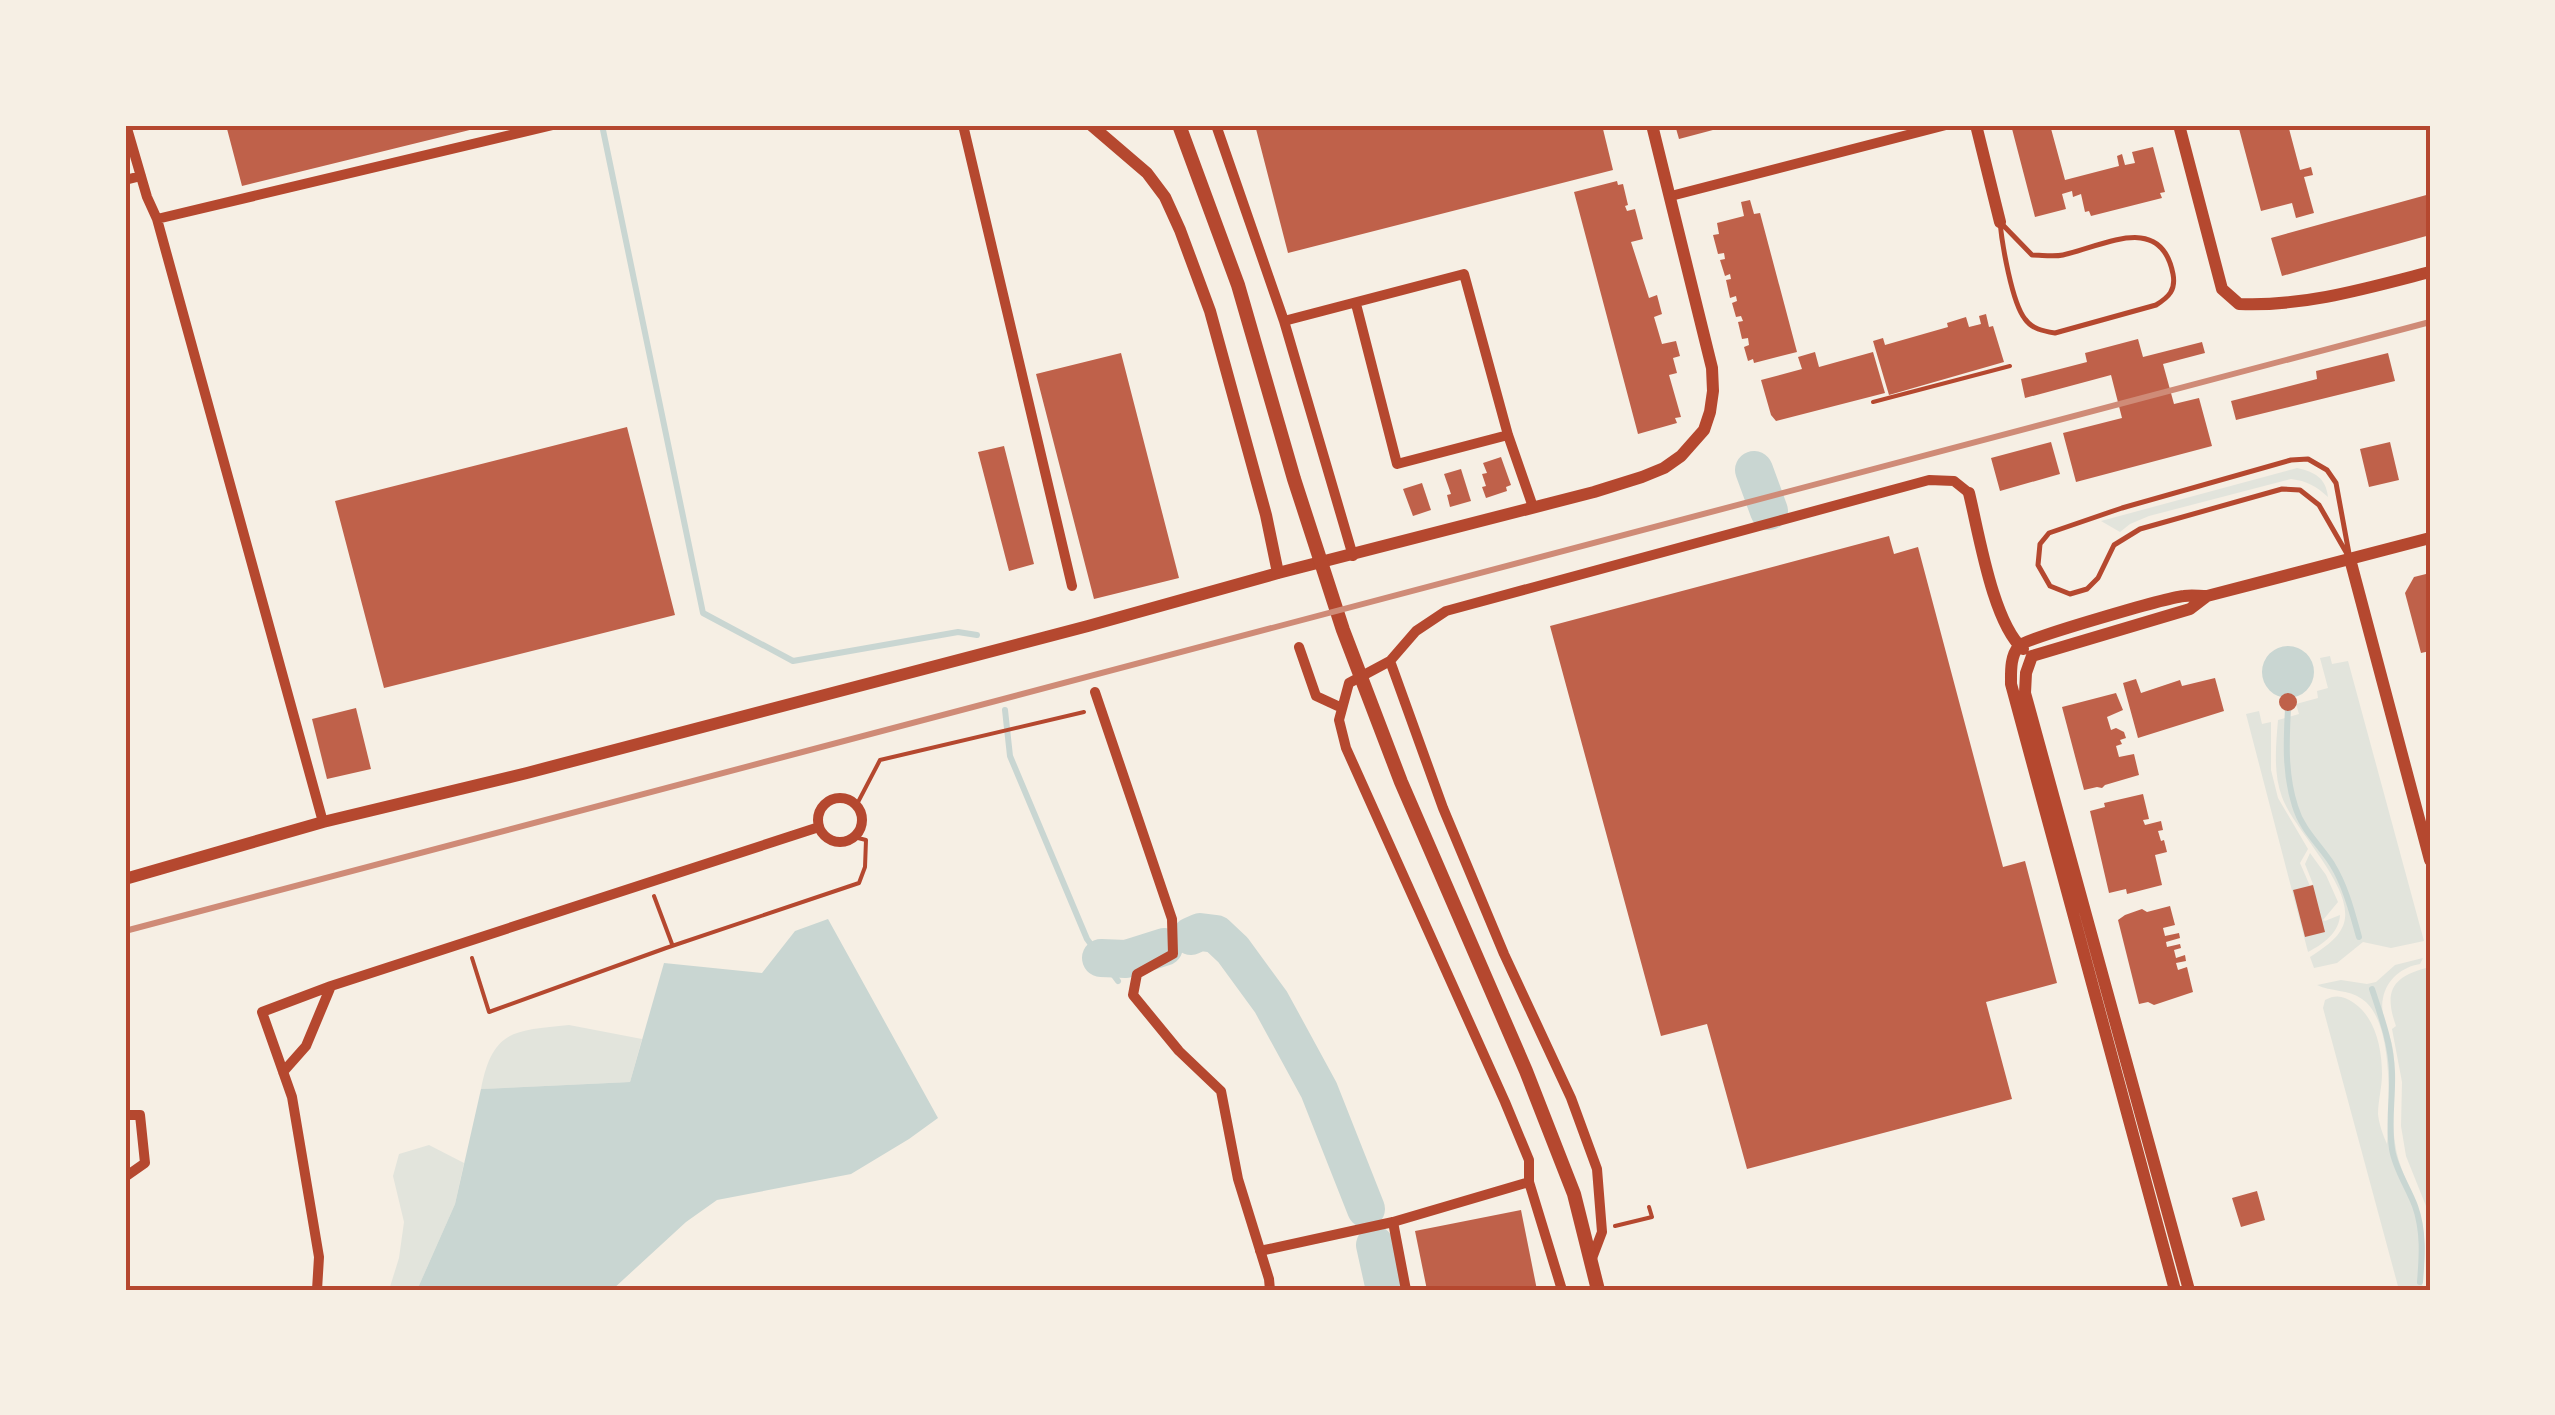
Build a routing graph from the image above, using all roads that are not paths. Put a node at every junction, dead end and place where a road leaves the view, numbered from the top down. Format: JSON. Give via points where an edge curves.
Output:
{"nodes":[{"id":1,"x":126,"y":125,"type":"edge"},
{"id":2,"x":553,"y":125,"type":"edge"},
{"id":3,"x":963,"y":125,"type":"edge"},
{"id":4,"x":1091,"y":125,"type":"edge"},
{"id":5,"x":1179,"y":125,"type":"edge"},
{"id":6,"x":1216,"y":125,"type":"edge"},
{"id":7,"x":1652,"y":125,"type":"edge"},
{"id":8,"x":1946,"y":125,"type":"edge"},
{"id":9,"x":1976,"y":125,"type":"edge"},
{"id":10,"x":2179,"y":125,"type":"edge"},
{"id":11,"x":141,"y":176,"type":"junction"},
{"id":12,"x":125,"y":180,"type":"edge"},
{"id":13,"x":1670,"y":196,"type":"junction"},
{"id":14,"x":157,"y":218,"type":"junction"},
{"id":15,"x":2000,"y":222,"type":"junction"},
{"id":16,"x":2430,"y":272,"type":"edge"},
{"id":17,"x":1356,"y":304,"type":"junction"},
{"id":18,"x":1284,"y":322,"type":"junction"},
{"id":19,"x":1508,"y":436,"type":"junction"},
{"id":20,"x":1969,"y":493,"type":"joint"},
{"id":21,"x":1533,"y":507,"type":"junction"},
{"id":22,"x":2430,"y":538,"type":"edge"},
{"id":23,"x":1354,"y":556,"type":"junction"},
{"id":24,"x":2350,"y":559,"type":"junction"},
{"id":25,"x":1278,"y":573,"type":"junction"},
{"id":26,"x":1072,"y":586,"type":"dead end"},
{"id":27,"x":2207,"y":596,"type":"junction"},
{"id":28,"x":2019,"y":646,"type":"junction"},
{"id":29,"x":1299,"y":647,"type":"dead end"},
{"id":30,"x":2032,"y":656,"type":"junction"},
{"id":31,"x":1390,"y":660,"type":"junction"},
{"id":32,"x":1095,"y":692,"type":"dead end"},
{"id":33,"x":1342,"y":708,"type":"junction"},
{"id":34,"x":323,"y":822,"type":"junction"},
{"id":35,"x":819,"y":828,"type":"junction"},
{"id":36,"x":2430,"y":860,"type":"edge"},
{"id":37,"x":125,"y":878,"type":"edge"},
{"id":38,"x":331,"y":986,"type":"junction"},
{"id":39,"x":283,"y":1072,"type":"junction"},
{"id":40,"x":125,"y":1115,"type":"edge"},
{"id":41,"x":125,"y":1177,"type":"edge"},
{"id":42,"x":1529,"y":1182,"type":"junction"},
{"id":43,"x":1393,"y":1222,"type":"junction"},
{"id":44,"x":1260,"y":1250,"type":"junction"},
{"id":45,"x":1591,"y":1261,"type":"junction"},
{"id":46,"x":317,"y":1290,"type":"edge"},
{"id":47,"x":1270,"y":1290,"type":"edge"},
{"id":48,"x":1406,"y":1290,"type":"edge"},
{"id":49,"x":1562,"y":1290,"type":"edge"},
{"id":50,"x":1598,"y":1290,"type":"edge"},
{"id":51,"x":2175,"y":1290,"type":"edge"},
{"id":52,"x":2189,"y":1290,"type":"edge"}],
"edges":[{"from":1,"to":11,"type":"street"},
{"from":2,"to":14,"type":"street"},
{"from":3,"to":26,"type":"street"},
{"from":4,"to":25,"type":"street","via":[[1147,174],[1180,230],[1210,311]]},
{"from":5,"to":45,"type":"main road","via":[[1238,285],[1350,646],[1400,782],[1526,1071],[1574,1194]]},
{"from":6,"to":18,"type":"street"},
{"from":7,"to":13,"type":"street"},
{"from":8,"to":13,"type":"street"},
{"from":9,"to":15,"type":"street"},
{"from":10,"to":16,"type":"street","via":[[2222,289],[2239,304],[2350,293]]},
{"from":11,"to":12,"type":"street"},
{"from":11,"to":14,"type":"street"},
{"from":13,"to":21,"type":"street","via":[[1712,368],[1704,430],[1664,468]]},
{"from":14,"to":34,"type":"street"},
{"from":15,"to":15,"type":"lane","via":[[2032,254],[2058,256],[2152,238],[2169,262],[2173,291],[2156,305],[2041,331],[2020,310]]},
{"from":17,"to":18,"type":"street"},
{"from":17,"to":19,"type":"street","via":[[1464,274]]},
{"from":17,"to":19,"type":"street","via":[[1396,464]]},
{"from":18,"to":23,"type":"street"},
{"from":19,"to":21,"type":"street"},
{"from":20,"to":28,"type":"street","via":[[2001,620]]},
{"from":20,"to":31,"type":"street","via":[[1954,481],[1929,480],[1446,611]]},
{"from":21,"to":23,"type":"street"},
{"from":22,"to":24,"type":"street"},
{"from":23,"to":25,"type":"street"},
{"from":24,"to":24,"type":"lane","via":[[2319,505],[2300,490],[2282,489],[2140,529],[2114,545],[2098,578],[2070,594],[2050,586],[2038,565],[2049,533],[2308,459],[2336,483]]},
{"from":24,"to":27,"type":"street"},
{"from":24,"to":36,"type":"street"},
{"from":25,"to":34,"type":"street"},
{"from":27,"to":28,"type":"street","via":[[2181,596]]},
{"from":27,"to":30,"type":"street","via":[[2190,609]]},
{"from":28,"to":30,"type":"street"},
{"from":28,"to":51,"type":"street","via":[[2011,684]]},
{"from":29,"to":33,"type":"street","via":[[1316,696]]},
{"from":30,"to":52,"type":"street","via":[[2025,693]]},
{"from":31,"to":33,"type":"street","via":[[1350,683]]},
{"from":31,"to":45,"type":"street","via":[[1444,808],[1597,1169],[1602,1232]]},
{"from":32,"to":44,"type":"street","via":[[1172,919],[1173,954],[1137,974],[1133,995],[1221,1091]]},
{"from":33,"to":42,"type":"street","via":[[1346,748],[1505,1102],[1529,1160]]},
{"from":34,"to":37,"type":"street"},
{"from":35,"to":35,"type":"street","via":[[819,813],[843,799],[862,819],[854,837],[841,842]]},
{"from":35,"to":38,"type":"street"},
{"from":38,"to":39,"type":"street","via":[[306,1046]]},
{"from":38,"to":39,"type":"street","via":[[262,1012]]},
{"from":39,"to":46,"type":"street","via":[[316,1240]]},
{"from":40,"to":41,"type":"street","via":[[140,1115],[145,1163]]},
{"from":42,"to":43,"type":"street"},
{"from":42,"to":49,"type":"street"},
{"from":43,"to":44,"type":"street"},
{"from":43,"to":48,"type":"street"},
{"from":44,"to":47,"type":"street"},
{"from":45,"to":50,"type":"main road"}]}
